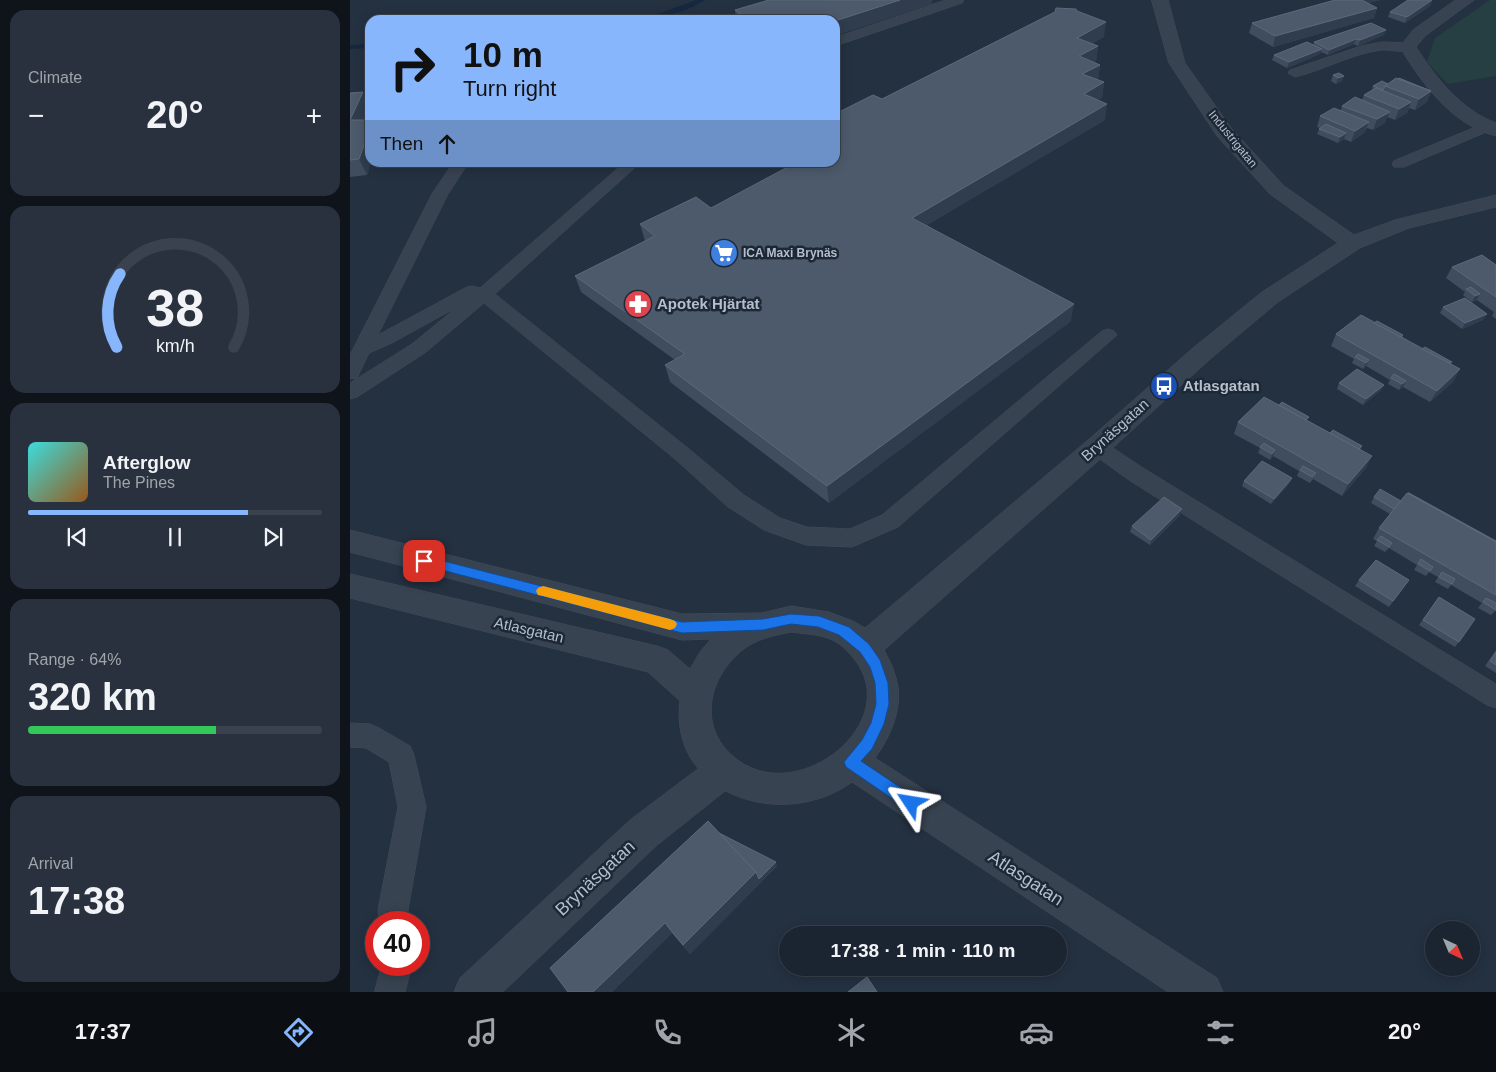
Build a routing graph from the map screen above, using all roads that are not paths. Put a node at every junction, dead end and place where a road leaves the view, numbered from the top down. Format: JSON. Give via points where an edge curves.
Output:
{"nodes":[{"id":1,"x":958,"y":0,"type":"edge"},
{"id":2,"x":1160,"y":0,"type":"edge"},
{"id":3,"x":1466,"y":0,"type":"edge"},
{"id":4,"x":840,"y":40,"type":"edge"},
{"id":5,"x":1408,"y":47,"type":"junction"},
{"id":6,"x":1295,"y":73,"type":"dead end"},
{"id":7,"x":1491,"y":128,"type":"edge"},
{"id":8,"x":1399,"y":164,"type":"dead end"},
{"id":9,"x":459,"y":167,"type":"edge"},
{"id":10,"x":628,"y":167,"type":"edge"},
{"id":11,"x":1496,"y":201,"type":"edge"},
{"id":12,"x":1352,"y":243,"type":"junction"},
{"id":13,"x":510,"y":270,"type":"junction"},
{"id":14,"x":484,"y":294,"type":"junction"},
{"id":15,"x":1108,"y":335,"type":"dead end"},
{"id":16,"x":362,"y":349,"type":"junction"},
{"id":17,"x":350,"y":373,"type":"edge"},
{"id":18,"x":350,"y":392,"type":"edge"},
{"id":19,"x":1097,"y":447,"type":"junction"},
{"id":20,"x":350,"y":542,"type":"edge"},
{"id":21,"x":350,"y":586,"type":"edge"},
{"id":22,"x":763,"y":625,"type":"junction"},
{"id":23,"x":864,"y":648,"type":"junction"},
{"id":24,"x":696,"y":695,"type":"junction"},
{"id":25,"x":1496,"y":697,"type":"edge"},
{"id":26,"x":350,"y":735,"type":"edge"},
{"id":27,"x":851,"y":762,"type":"junction"},
{"id":28,"x":723,"y":771,"type":"junction"},
{"id":29,"x":393,"y":911,"type":"edge"},
{"id":30,"x":394,"y":976,"type":"edge"},
{"id":31,"x":390,"y":992,"type":"edge"},
{"id":32,"x":474,"y":992,"type":"edge"},
{"id":33,"x":1203,"y":992,"type":"edge"}],
"edges":[{"from":1,"to":4,"type":"lane"},
{"from":2,"to":12,"type":"street","name":"Industrigatan","via":[[1177,63],[1224,132],[1276,190]]},
{"from":3,"to":5,"type":"street","via":[[1419,33]]},
{"from":5,"to":6,"type":"lane","via":[[1366,49]]},
{"from":5,"to":7,"type":"street","via":[[1419,66],[1448,99]]},
{"from":7,"to":8,"type":"lane"},
{"from":9,"to":16,"type":"lane","via":[[440,194]]},
{"from":10,"to":13,"type":"lane"},
{"from":11,"to":12,"type":"street","name":"Brynäsgatan","via":[[1402,224]]},
{"from":12,"to":19,"type":"street","name":"Brynäsgatan","via":[[1270,298],[1201,354]]},
{"from":13,"to":14,"type":"lane"},
{"from":13,"to":16,"type":"lane"},
{"from":14,"to":15,"type":"lane","via":[[736,501],[772,524],[806,536],[852,538],[890,521]]},
{"from":14,"to":18,"type":"lane","via":[[419,348]]},
{"from":16,"to":17,"type":"lane"},
{"from":19,"to":23,"type":"street","name":"Brynäsgatan"},
{"from":19,"to":25,"type":"lane"},
{"from":20,"to":22,"type":"street","via":[[682,627]]},
{"from":21,"to":24,"type":"street","name":"Atlasgatan","via":[[658,660]]},
{"from":22,"to":23,"type":"street","via":[[791,619],[819,622],[844,631]]},
{"from":22,"to":24,"type":"street","via":[[737,638],[715,657],[703,675]]},
{"from":23,"to":27,"type":"street","via":[[876,664],[882,683],[883,704],[867,745]]},
{"from":24,"to":28,"type":"street","via":[[694,716],[698,736],[708,755]]},
{"from":26,"to":29,"type":"lane","via":[[370,736],[401,755],[412,807]]},
{"from":27,"to":28,"type":"street","via":[[832,776],[810,785],[787,789],[763,788],[742,782]]},
{"from":27,"to":33,"type":"street","name":"Atlasgatan"},
{"from":28,"to":32,"type":"street","name":"Brynäsgatan","via":[[643,833]]},
{"from":30,"to":31,"type":"lane"}]}
